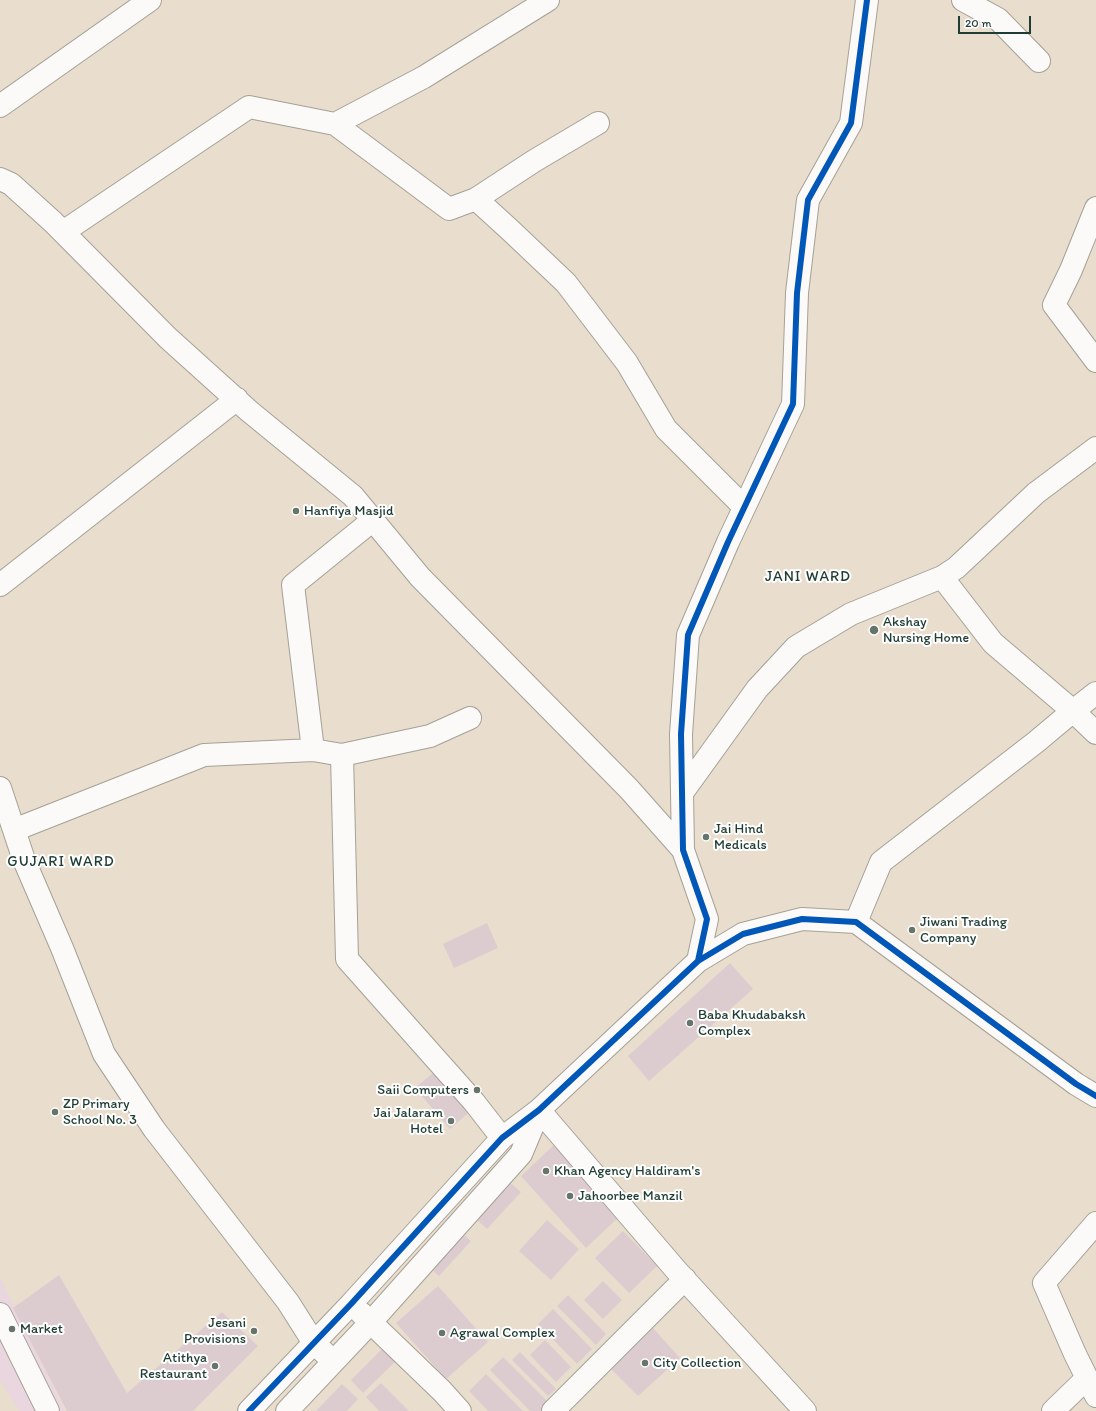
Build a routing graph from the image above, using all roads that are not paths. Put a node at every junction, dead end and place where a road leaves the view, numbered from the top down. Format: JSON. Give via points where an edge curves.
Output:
{"nodes":[{"id":1,"x":150,"y":0,"type":"edge"},
{"id":2,"x":548,"y":0,"type":"edge"},
{"id":3,"x":866,"y":0,"type":"edge"},
{"id":4,"x":963,"y":0,"type":"edge"},
{"id":5,"x":1038,"y":61,"type":"dead end"},
{"id":6,"x":0,"y":106,"type":"edge"},
{"id":7,"x":598,"y":123,"type":"dead end"},
{"id":8,"x":335,"y":124,"type":"junction"},
{"id":9,"x":0,"y":179,"type":"edge"},
{"id":10,"x":476,"y":199,"type":"junction"},
{"id":11,"x":1096,"y":208,"type":"edge"},
{"id":12,"x":64,"y":232,"type":"junction"},
{"id":13,"x":1096,"y":361,"type":"edge"},
{"id":14,"x":237,"y":399,"type":"junction"},
{"id":15,"x":1096,"y":448,"type":"edge"},
{"id":16,"x":744,"y":507,"type":"junction"},
{"id":17,"x":373,"y":520,"type":"junction"},
{"id":18,"x":942,"y":577,"type":"junction"},
{"id":19,"x":0,"y":585,"type":"edge"},
{"id":20,"x":1096,"y":692,"type":"edge"},
{"id":21,"x":1073,"y":711,"type":"junction"},
{"id":22,"x":470,"y":718,"type":"dead end"},
{"id":23,"x":1096,"y":733,"type":"edge"},
{"id":24,"x":313,"y":750,"type":"junction"},
{"id":25,"x":342,"y":755,"type":"junction"},
{"id":26,"x":0,"y":788,"type":"edge"},
{"id":27,"x":682,"y":793,"type":"junction"},
{"id":28,"x":14,"y":830,"type":"junction"},
{"id":29,"x":683,"y":850,"type":"junction"},
{"id":30,"x":856,"y":922,"type":"junction"},
{"id":31,"x":698,"y":960,"type":"junction"},
{"id":32,"x":1096,"y":1096,"type":"edge"},
{"id":33,"x":539,"y":1110,"type":"junction"},
{"id":34,"x":502,"y":1138,"type":"junction"},
{"id":35,"x":1096,"y":1222,"type":"edge"},
{"id":36,"x":685,"y":1279,"type":"junction"},
{"id":37,"x":351,"y":1304,"type":"junction"},
{"id":38,"x":0,"y":1314,"type":"edge"},
{"id":39,"x":371,"y":1322,"type":"junction"},
{"id":40,"x":314,"y":1343,"type":"junction"},
{"id":41,"x":333,"y":1361,"type":"junction"},
{"id":42,"x":1091,"y":1387,"type":"edge"},
{"id":43,"x":801,"y":1410,"type":"edge"},
{"id":44,"x":48,"y":1411,"type":"edge"},
{"id":45,"x":249,"y":1411,"type":"edge"},
{"id":46,"x":287,"y":1411,"type":"edge"},
{"id":47,"x":460,"y":1411,"type":"edge"},
{"id":48,"x":553,"y":1411,"type":"edge"},
{"id":49,"x":1053,"y":1411,"type":"edge"}],
"edges":[{"from":1,"to":6,"type":"street"},
{"from":2,"to":8,"type":"street","via":[[424,77]]},
{"from":3,"to":16,"type":"street","via":[[851,123],[808,200],[797,293],[793,404]]},
{"from":4,"to":5,"type":"street","via":[[998,19]]},
{"from":7,"to":10,"type":"street"},
{"from":8,"to":10,"type":"street","via":[[449,209]]},
{"from":8,"to":12,"type":"street","via":[[249,107]]},
{"from":9,"to":12,"type":"street","via":[[11,184]]},
{"from":10,"to":16,"type":"street","via":[[566,284],[627,363],[666,429]]},
{"from":11,"to":13,"type":"street","via":[[1054,305]]},
{"from":12,"to":14,"type":"street","via":[[168,338]]},
{"from":14,"to":17,"type":"street","via":[[353,496]]},
{"from":14,"to":19,"type":"street"},
{"from":15,"to":18,"type":"street","via":[[1036,493],[956,568]]},
{"from":16,"to":27,"type":"street","via":[[688,635],[681,734]]},
{"from":17,"to":24,"type":"street","via":[[293,585]]},
{"from":17,"to":29,"type":"street","via":[[420,577],[608,767]]},
{"from":18,"to":21,"type":"street","via":[[993,643]]},
{"from":18,"to":27,"type":"street","via":[[851,614],[796,647],[757,689]]},
{"from":20,"to":21,"type":"street"},
{"from":21,"to":23,"type":"street"},
{"from":21,"to":30,"type":"street","via":[[881,862]]},
{"from":22,"to":25,"type":"street","via":[[430,736]]},
{"from":24,"to":25,"type":"street"},
{"from":24,"to":28,"type":"street","via":[[204,755]]},
{"from":25,"to":34,"type":"street","via":[[346,959],[474,1102]]},
{"from":26,"to":28,"type":"street"},
{"from":27,"to":29,"type":"street"},
{"from":28,"to":40,"type":"street","via":[[104,1054],[154,1129],[288,1302]]},
{"from":29,"to":31,"type":"street","via":[[707,919]]},
{"from":30,"to":31,"type":"street","via":[[802,919],[743,934]]},
{"from":30,"to":32,"type":"street","via":[[1076,1084]]},
{"from":31,"to":33,"type":"street"},
{"from":33,"to":34,"type":"street"},
{"from":33,"to":36,"type":"street"},
{"from":33,"to":39,"type":"street","via":[[521,1154]]},
{"from":34,"to":37,"type":"street"},
{"from":35,"to":42,"type":"street","via":[[1044,1283]]},
{"from":36,"to":43,"type":"street"},
{"from":36,"to":48,"type":"street"},
{"from":37,"to":39,"type":"street"},
{"from":37,"to":40,"type":"street"},
{"from":38,"to":44,"type":"street"},
{"from":39,"to":41,"type":"street"},
{"from":39,"to":47,"type":"street"},
{"from":40,"to":41,"type":"street"},
{"from":40,"to":45,"type":"street"},
{"from":41,"to":46,"type":"street"},
{"from":42,"to":49,"type":"street"}]}
